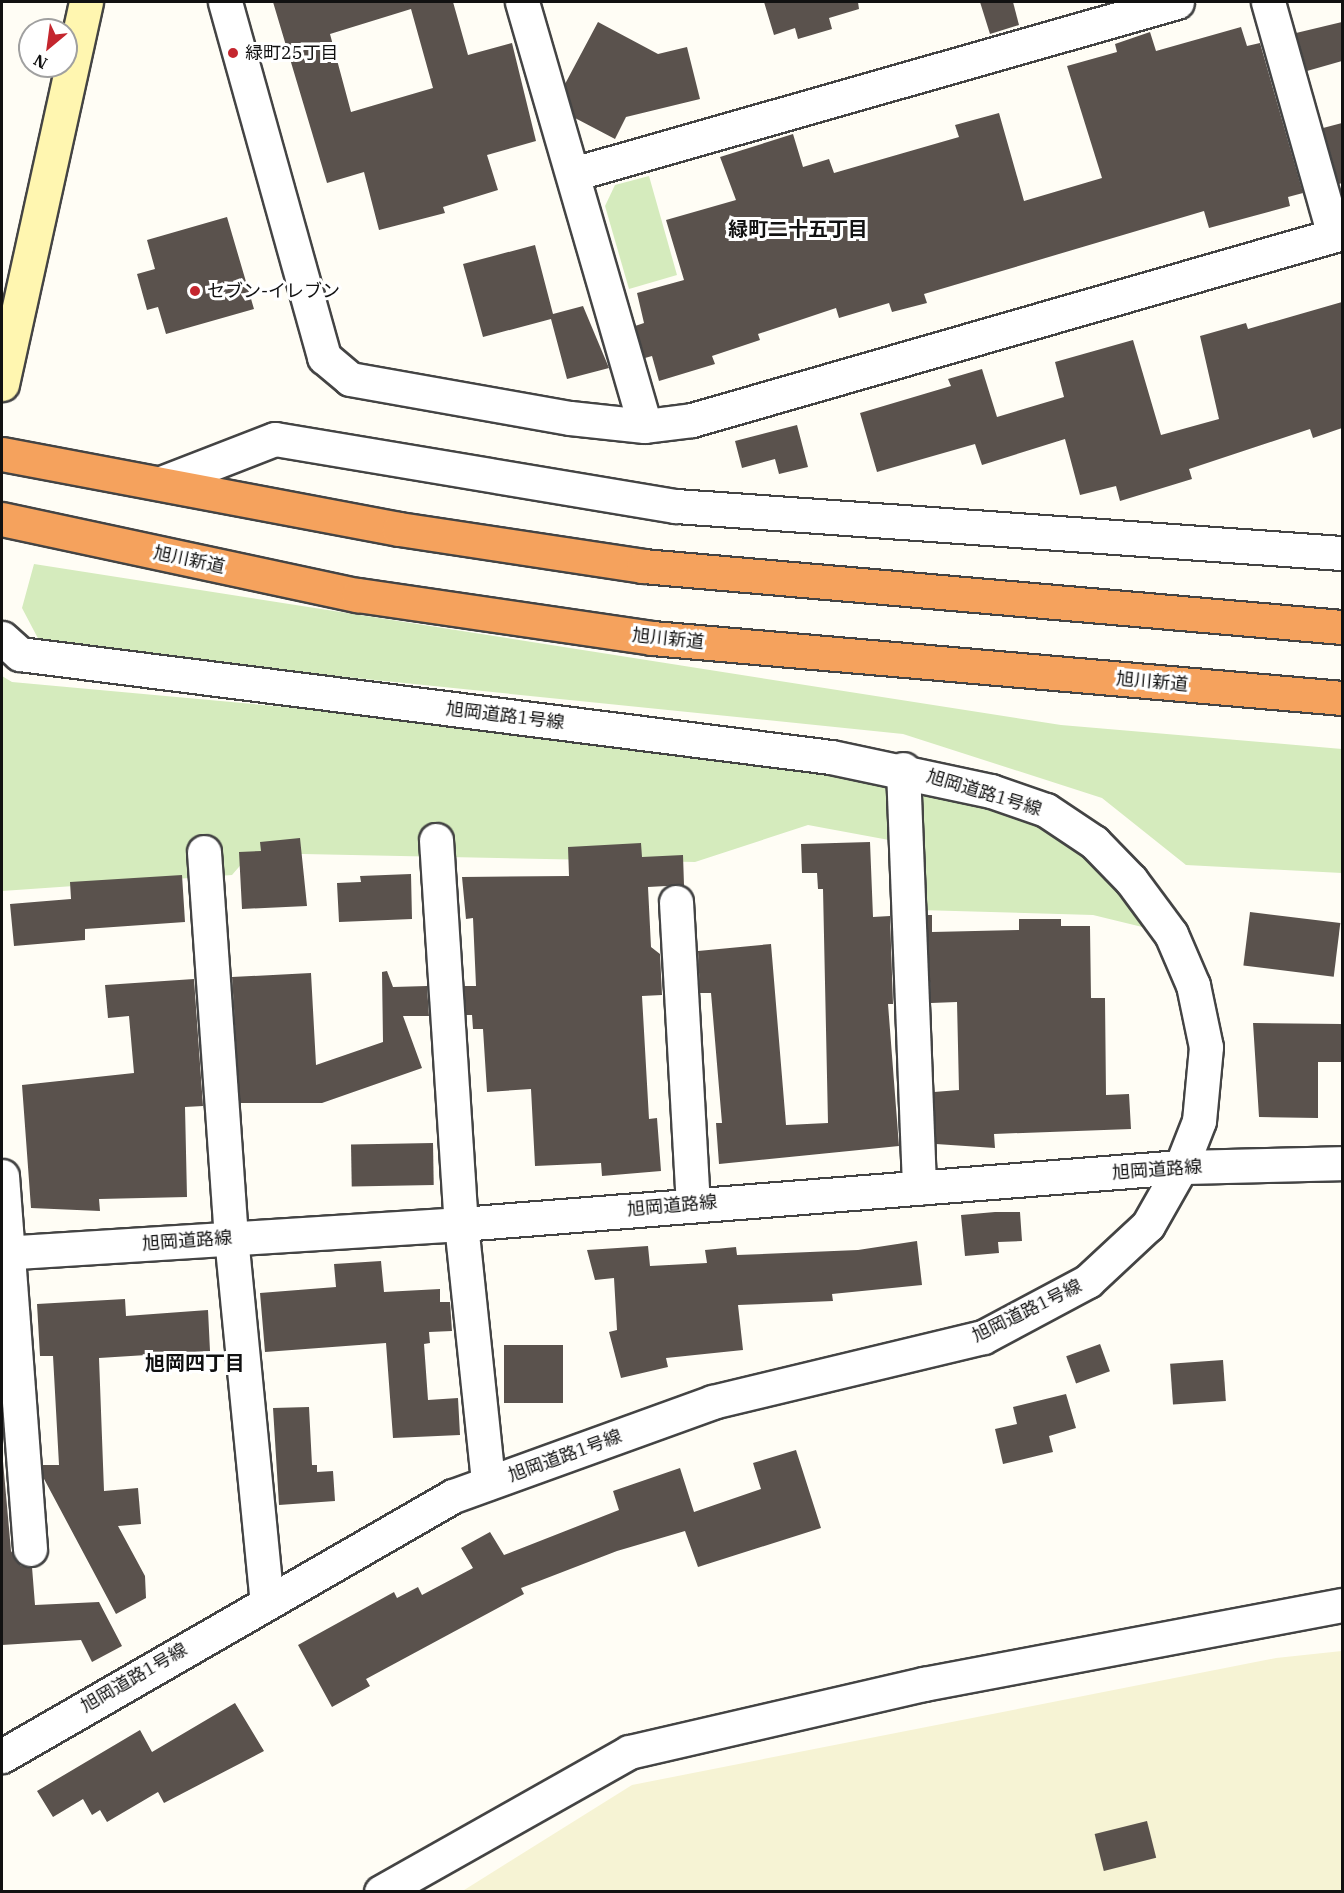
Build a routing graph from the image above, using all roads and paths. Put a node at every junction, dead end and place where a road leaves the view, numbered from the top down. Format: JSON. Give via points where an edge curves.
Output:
{"nodes":[{"id":1,"x":86,"y":2,"type":"edge"},
{"id":2,"x":225,"y":2,"type":"edge"},
{"id":3,"x":522,"y":2,"type":"edge"},
{"id":4,"x":1177,"y":2,"type":"edge"},
{"id":5,"x":1268,"y":2,"type":"edge"},
{"id":6,"x":573,"y":174,"type":"junction"},
{"id":7,"x":1338,"y":234,"type":"edge"},
{"id":8,"x":2,"y":384,"type":"edge"},
{"id":9,"x":645,"y":426,"type":"junction"},
{"id":10,"x":2,"y":454,"type":"edge"},
{"id":11,"x":164,"y":482,"type":"junction"},
{"id":12,"x":2,"y":519,"type":"edge"},
{"id":13,"x":1342,"y":554,"type":"edge"},
{"id":14,"x":1342,"y":627,"type":"edge"},
{"id":15,"x":2,"y":638,"type":"edge"},
{"id":16,"x":1342,"y":698,"type":"edge"},
{"id":17,"x":903,"y":769,"type":"junction"},
{"id":18,"x":436,"y":840,"type":"dead end"},
{"id":19,"x":204,"y":852,"type":"dead end"},
{"id":20,"x":676,"y":902,"type":"dead end"},
{"id":21,"x":1342,"y":1163,"type":"edge"},
{"id":22,"x":1181,"y":1167,"type":"junction"},
{"id":23,"x":2,"y":1176,"type":"edge"},
{"id":24,"x":919,"y":1188,"type":"junction"},
{"id":25,"x":693,"y":1204,"type":"junction"},
{"id":26,"x":461,"y":1224,"type":"junction"},
{"id":27,"x":231,"y":1238,"type":"junction"},
{"id":28,"x":5,"y":1253,"type":"edge"},
{"id":29,"x":488,"y":1483,"type":"junction"},
{"id":30,"x":30,"y":1549,"type":"dead end"},
{"id":31,"x":267,"y":1601,"type":"junction"},
{"id":32,"x":1342,"y":1605,"type":"edge"},
{"id":33,"x":2,"y":1756,"type":"edge"},
{"id":34,"x":381,"y":1892,"type":"edge"}],
"edges":[{"from":1,"to":8,"type":"main road"},
{"from":2,"to":9,"type":"street","via":[[324,357],[350,380]]},
{"from":3,"to":6,"type":"street"},
{"from":4,"to":6,"type":"street"},
{"from":5,"to":7,"type":"street"},
{"from":6,"to":9,"type":"street"},
{"from":7,"to":9,"type":"street","via":[[692,420]]},
{"from":10,"to":11,"type":"highway"},
{"from":11,"to":13,"type":"street","via":[[274,439],[676,506]]},
{"from":11,"to":14,"type":"highway","via":[[399,529],[643,566]]},
{"from":12,"to":16,"type":"highway","name":"旭川新道","via":[[358,595],[652,639]]},
{"from":15,"to":17,"type":"street","name":"旭岡道路1号線","via":[[20,654]]},
{"from":17,"to":22,"type":"street","name":"旭岡道路1号線","via":[[1046,810],[1094,842],[1172,934],[1193,985],[1206,1047],[1199,1121]]},
{"from":17,"to":24,"type":"street"},
{"from":18,"to":26,"type":"street"},
{"from":19,"to":27,"type":"street"},
{"from":20,"to":25,"type":"street"},
{"from":21,"to":22,"type":"street","name":"旭岡道路線"},
{"from":22,"to":24,"type":"street","name":"旭岡道路線"},
{"from":22,"to":29,"type":"street","name":"旭岡道路1号線","via":[[1148,1224],[1089,1281],[983,1337],[713,1402]]},
{"from":23,"to":28,"type":"street"},
{"from":24,"to":25,"type":"street","name":"旭岡道路線"},
{"from":25,"to":26,"type":"street","name":"旭岡道路線"},
{"from":26,"to":27,"type":"street","name":"旭岡道路線"},
{"from":26,"to":29,"type":"street"},
{"from":27,"to":28,"type":"street","name":"旭岡道路線"},
{"from":27,"to":31,"type":"street"},
{"from":28,"to":30,"type":"street"},
{"from":29,"to":31,"type":"street","name":"旭岡道路1号線","via":[[453,1496]]},
{"from":31,"to":33,"type":"street","name":"旭岡道路1号線"},
{"from":32,"to":34,"type":"street","via":[[924,1684],[629,1752]]}]}
